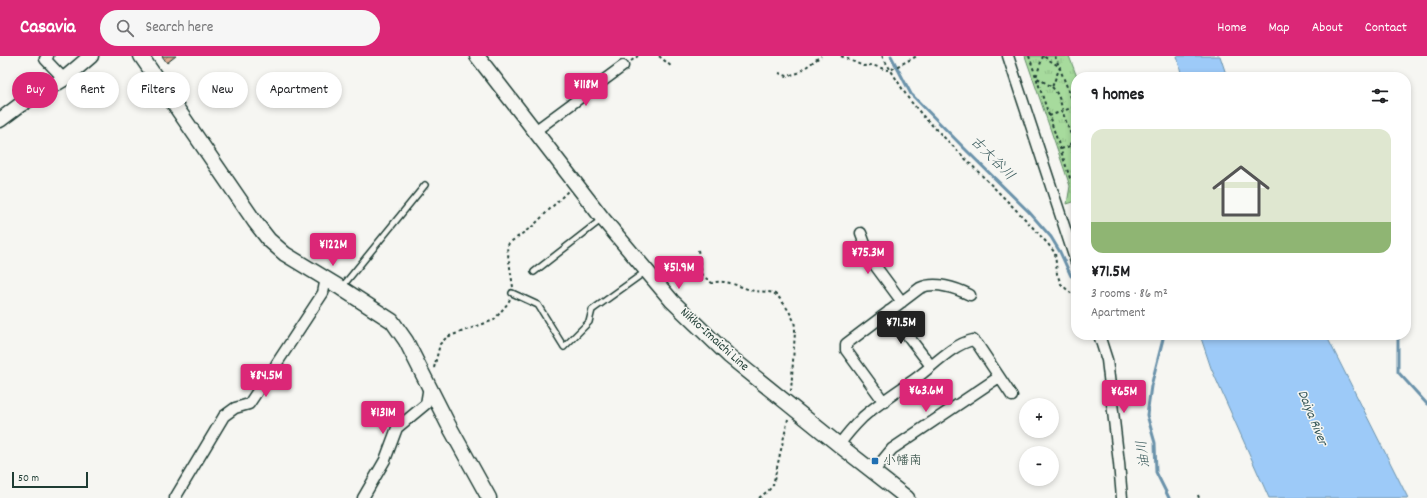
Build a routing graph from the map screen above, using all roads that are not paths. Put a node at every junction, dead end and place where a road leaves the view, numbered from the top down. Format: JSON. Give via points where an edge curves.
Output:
{"nodes":[{"id":1,"x":48,"y":56,"type":"edge"},
{"id":2,"x":91,"y":56,"type":"edge"},
{"id":3,"x":477,"y":56,"type":"edge"},
{"id":4,"x":1008,"y":56,"type":"edge"},
{"id":5,"x":145,"y":58,"type":"edge"},
{"id":6,"x":623,"y":66,"type":"dead end"},
{"id":7,"x":64,"y":79,"type":"junction"},
{"id":8,"x":0,"y":120,"type":"edge"},
{"id":9,"x":535,"y":131,"type":"junction"},
{"id":10,"x":425,"y":185,"type":"dead end"},
{"id":11,"x":603,"y":219,"type":"junction"},
{"id":12,"x":861,"y":233,"type":"dead end"},
{"id":13,"x":1071,"y":247,"type":"edge"},
{"id":14,"x":646,"y":271,"type":"junction"},
{"id":15,"x":534,"y":272,"type":"dead end"},
{"id":16,"x":326,"y":278,"type":"junction"},
{"id":17,"x":341,"y":288,"type":"junction"},
{"id":18,"x":512,"y":293,"type":"road end"},
{"id":19,"x":970,"y":295,"type":"dead end"},
{"id":20,"x":902,"y":302,"type":"junction"},
{"id":21,"x":889,"y":311,"type":"junction"},
{"id":22,"x":1101,"y":340,"type":"edge"},
{"id":23,"x":931,"y":366,"type":"junction"},
{"id":24,"x":999,"y":377,"type":"junction"},
{"id":25,"x":429,"y":386,"type":"junction"},
{"id":26,"x":1012,"y":396,"type":"dead end"},
{"id":27,"x":884,"y":402,"type":"junction"},
{"id":28,"x":839,"y":445,"type":"junction"},
{"id":29,"x":873,"y":472,"type":"junction"},
{"id":30,"x":175,"y":498,"type":"edge"},
{"id":31,"x":363,"y":498,"type":"edge"},
{"id":32,"x":489,"y":498,"type":"edge"},
{"id":33,"x":907,"y":498,"type":"edge"},
{"id":34,"x":1122,"y":498,"type":"edge"}],
"edges":[{"from":1,"to":7,"type":"street","via":[[45,59]]},
{"from":2,"to":7,"type":"main road"},
{"from":3,"to":9,"type":"main road","name":"Nikko-Imaichi Line"},
{"from":4,"to":13,"type":"street"},
{"from":5,"to":16,"type":"main road","via":[[269,240],[285,254]]},
{"from":6,"to":9,"type":"street"},
{"from":7,"to":8,"type":"main road"},
{"from":9,"to":11,"type":"main road","name":"Nikko-Imaichi Line"},
{"from":10,"to":17,"type":"lane"},
{"from":11,"to":14,"type":"main road","name":"Nikko-Imaichi Line"},
{"from":11,"to":15,"type":"lane"},
{"from":12,"to":20,"type":"street","via":[[871,260]]},
{"from":14,"to":18,"type":"lane","via":[[592,310],[589,322],[564,347],[538,305]]},
{"from":14,"to":28,"type":"main road","name":"Nikko-Imaichi Line","via":[[672,301],[723,351]]},
{"from":16,"to":17,"type":"main road"},
{"from":16,"to":30,"type":"street","via":[[323,293],[272,373],[249,404],[234,408],[224,416]]},
{"from":17,"to":25,"type":"main road","via":[[392,321],[406,341]]},
{"from":19,"to":20,"type":"street","via":[[958,289],[927,284]]},
{"from":20,"to":21,"type":"street"},
{"from":21,"to":23,"type":"street"},
{"from":21,"to":27,"type":"street","via":[[846,344],[846,350]]},
{"from":22,"to":34,"type":"street","via":[[1107,360]]},
{"from":23,"to":24,"type":"street","via":[[973,340]]},
{"from":23,"to":27,"type":"street"},
{"from":24,"to":26,"type":"street"},
{"from":24,"to":29,"type":"street","via":[[892,449]]},
{"from":25,"to":31,"type":"street","via":[[426,404],[397,428],[385,460]]},
{"from":25,"to":32,"type":"main road"},
{"from":27,"to":28,"type":"street","via":[[864,416]]},
{"from":28,"to":29,"type":"main road","name":"Nikko-Imaichi Line"},
{"from":29,"to":33,"type":"main road","name":"Nikko-Imaichi Line"}]}
